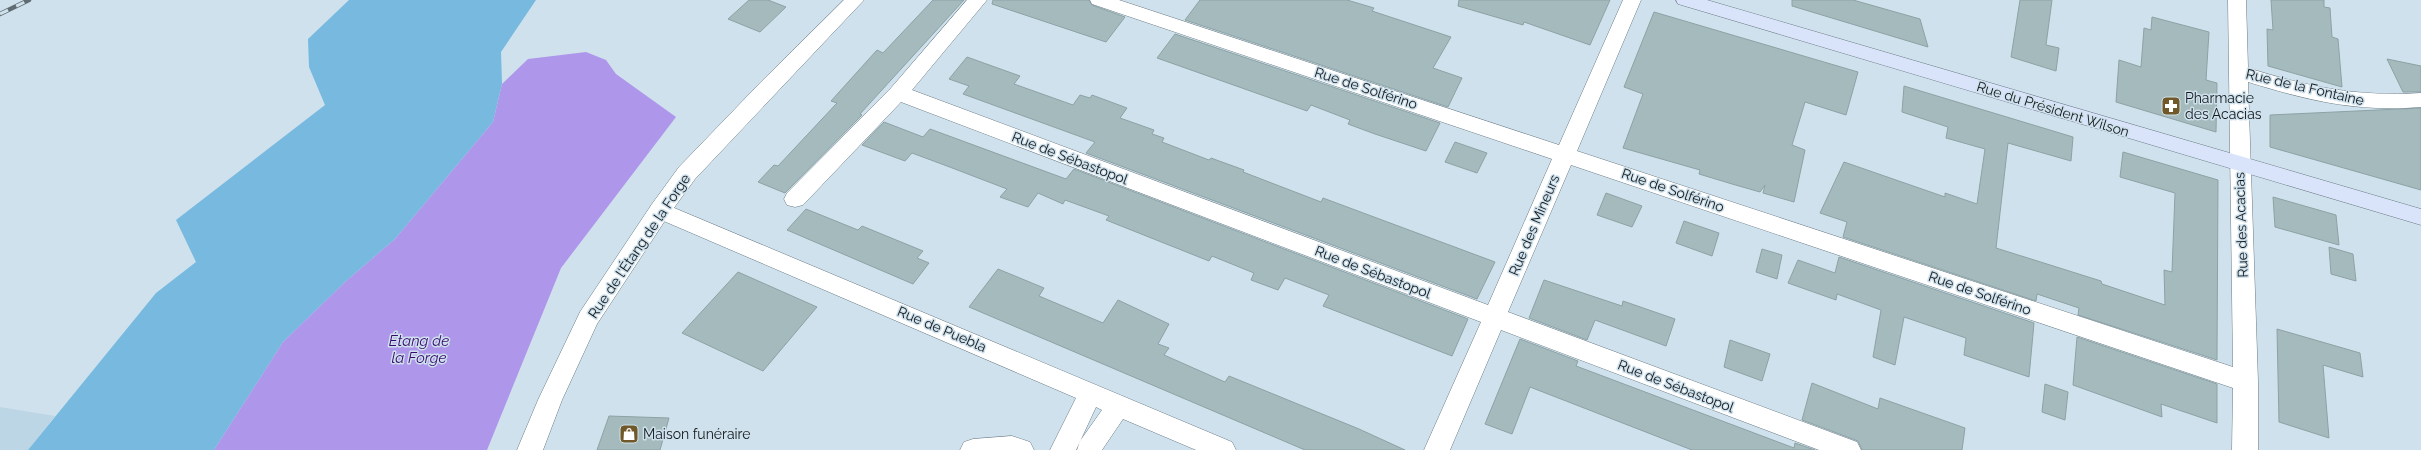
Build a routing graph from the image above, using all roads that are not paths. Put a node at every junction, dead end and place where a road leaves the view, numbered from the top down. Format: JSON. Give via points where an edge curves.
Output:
{"nodes":[{"id":1,"x":854,"y":0,"type":"edge"},
{"id":2,"x":978,"y":0,"type":"edge"},
{"id":3,"x":1100,"y":0,"type":"edge"},
{"id":4,"x":1632,"y":0,"type":"edge"},
{"id":5,"x":1686,"y":0,"type":"edge"},
{"id":6,"x":2237,"y":0,"type":"edge"},
{"id":7,"x":2237,"y":72,"type":"junction"},
{"id":8,"x":898,"y":93,"type":"junction"},
{"id":9,"x":2421,"y":100,"type":"edge"},
{"id":10,"x":1564,"y":153,"type":"junction"},
{"id":11,"x":2240,"y":164,"type":"junction"},
{"id":12,"x":795,"y":199,"type":"dead end"},
{"id":13,"x":660,"y":210,"type":"junction"},
{"id":14,"x":2421,"y":217,"type":"edge"},
{"id":15,"x":1495,"y":318,"type":"junction"},
{"id":16,"x":2246,"y":382,"type":"junction"},
{"id":17,"x":1091,"y":393,"type":"junction"},
{"id":18,"x":1119,"y":405,"type":"junction"},
{"id":19,"x":530,"y":450,"type":"edge"},
{"id":20,"x":973,"y":450,"type":"edge"},
{"id":21,"x":1021,"y":450,"type":"edge"},
{"id":22,"x":1063,"y":450,"type":"edge"},
{"id":23,"x":1092,"y":450,"type":"edge"},
{"id":24,"x":1223,"y":450,"type":"edge"},
{"id":25,"x":1437,"y":450,"type":"edge"},
{"id":26,"x":1848,"y":450,"type":"edge"},
{"id":27,"x":2245,"y":450,"type":"edge"}],
"edges":[{"from":1,"to":13,"type":"street","name":"Rue de l'Étang de la Forge","via":[[687,173]]},
{"from":2,"to":8,"type":"street"},
{"from":3,"to":10,"type":"street","name":"Rue de Solférino"},
{"from":4,"to":10,"type":"street","name":"Rue des Mineurs"},
{"from":5,"to":11,"type":"main road","name":"Rue du Président Wilson"},
{"from":6,"to":7,"type":"street","name":"Rue des Acacias"},
{"from":7,"to":9,"type":"street","name":"Rue de la Fontaine","via":[[2284,86],[2347,99],[2372,102]]},
{"from":7,"to":11,"type":"street","name":"Rue des Acacias"},
{"from":8,"to":12,"type":"street"},
{"from":8,"to":15,"type":"street","name":"Rue de Sébastopol"},
{"from":10,"to":15,"type":"street","name":"Rue des Mineurs"},
{"from":10,"to":16,"type":"street","name":"Rue de Solférino"},
{"from":11,"to":14,"type":"main road","name":"Rue du Président Wilson"},
{"from":11,"to":16,"type":"street","name":"Rue des Acacias"},
{"from":13,"to":17,"type":"street","name":"Rue de Puebla"},
{"from":13,"to":19,"type":"street","name":"Rue de l'Étang de la Forge","via":[[588,319]]},
{"from":15,"to":25,"type":"street","name":"Rue des Mineurs"},
{"from":15,"to":26,"type":"street","name":"Rue de Sébastopol"},
{"from":16,"to":27,"type":"street","name":"Rue des Acacias"},
{"from":17,"to":18,"type":"street","name":"Rue de Puebla"},
{"from":17,"to":22,"type":"street"},
{"from":18,"to":23,"type":"street"},
{"from":18,"to":24,"type":"street","name":"Rue de Puebla"},
{"from":20,"to":21,"type":"street","via":[[1012,447]]}]}
